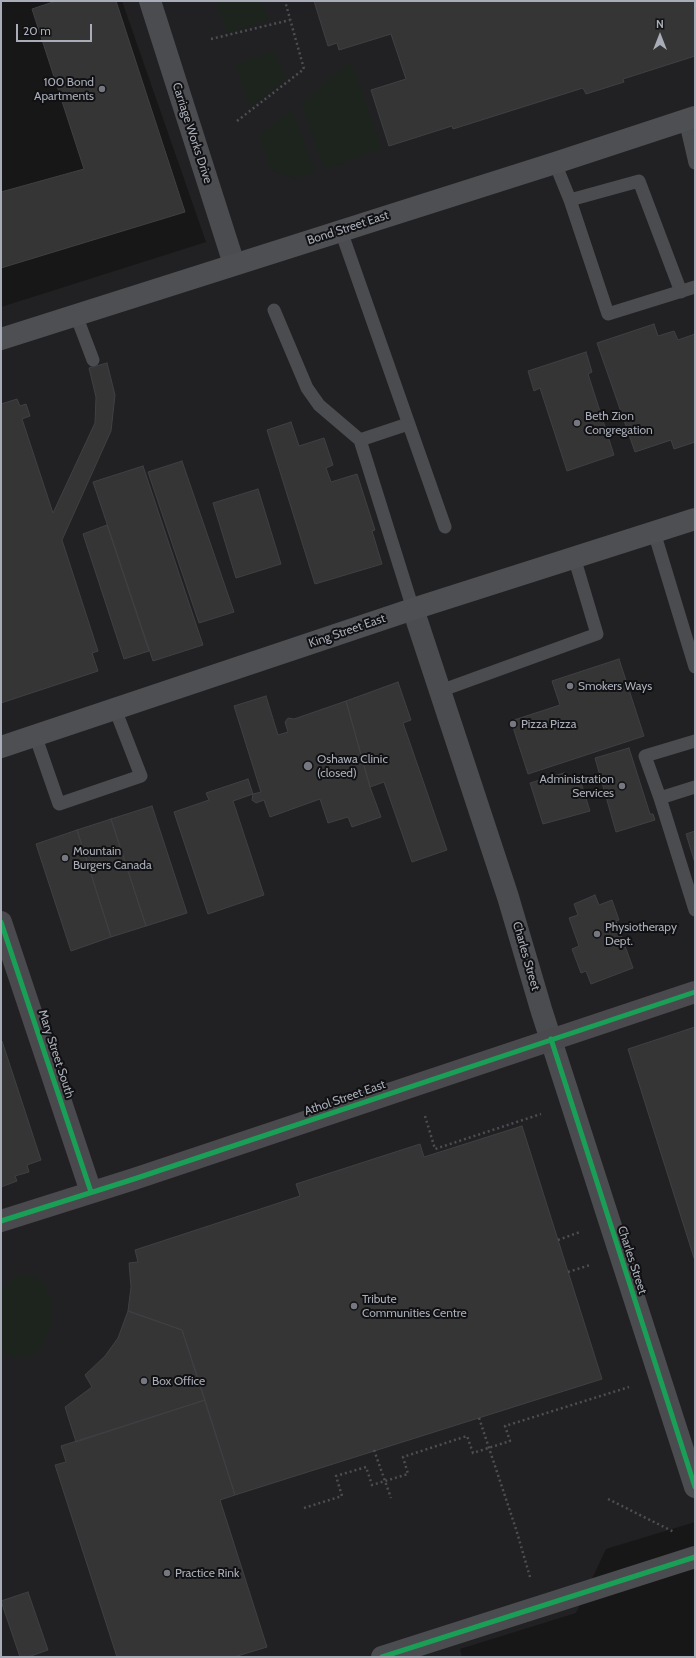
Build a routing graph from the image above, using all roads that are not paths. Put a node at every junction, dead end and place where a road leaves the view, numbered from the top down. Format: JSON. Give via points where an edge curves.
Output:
{"nodes":[{"id":1,"x":150,"y":1,"type":"edge"},
{"id":2,"x":690,"y":118,"type":"edge"},
{"id":3,"x":555,"y":163,"type":"junction"},
{"id":4,"x":695,"y":163,"type":"edge"},
{"id":5,"x":570,"y":200,"type":"junction"},
{"id":6,"x":341,"y":230,"type":"junction"},
{"id":7,"x":234,"y":264,"type":"junction"},
{"id":8,"x":695,"y":287,"type":"edge"},
{"id":9,"x":681,"y":292,"type":"junction"},
{"id":10,"x":274,"y":310,"type":"dead end"},
{"id":11,"x":76,"y":315,"type":"junction"},
{"id":12,"x":1,"y":339,"type":"edge"},
{"id":13,"x":93,"y":360,"type":"dead end"},
{"id":14,"x":408,"y":424,"type":"junction"},
{"id":15,"x":360,"y":440,"type":"junction"},
{"id":16,"x":695,"y":519,"type":"edge"},
{"id":17,"x":445,"y":527,"type":"dead end"},
{"id":18,"x":654,"y":532,"type":"junction"},
{"id":19,"x":574,"y":557,"type":"junction"},
{"id":20,"x":413,"y":609,"type":"junction"},
{"id":21,"x":695,"y":667,"type":"edge"},
{"id":22,"x":440,"y":690,"type":"junction"},
{"id":23,"x":115,"y":709,"type":"junction"},
{"id":24,"x":35,"y":736,"type":"junction"},
{"id":25,"x":695,"y":741,"type":"edge"},
{"id":26,"x":1,"y":747,"type":"edge"},
{"id":27,"x":695,"y":787,"type":"edge"},
{"id":28,"x":660,"y":798,"type":"junction"},
{"id":29,"x":695,"y":910,"type":"edge"},
{"id":30,"x":1,"y":922,"type":"edge"},
{"id":31,"x":5,"y":947,"type":"edge"},
{"id":32,"x":695,"y":992,"type":"edge"},
{"id":33,"x":552,"y":1039,"type":"junction"},
{"id":34,"x":91,"y":1192,"type":"junction"},
{"id":35,"x":1,"y":1221,"type":"edge"},
{"id":36,"x":695,"y":1487,"type":"edge"},
{"id":37,"x":695,"y":1557,"type":"edge"},
{"id":38,"x":441,"y":1648,"type":"edge"},
{"id":39,"x":388,"y":1655,"type":"edge"}],
"edges":[{"from":1,"to":7,"type":"street","name":"Carriage Works Drive"},
{"from":2,"to":3,"type":"main road","name":"Bond Street East"},
{"from":2,"to":4,"type":"lane"},
{"from":3,"to":5,"type":"lane"},
{"from":3,"to":6,"type":"main road","name":"Bond Street East"},
{"from":5,"to":9,"type":"lane","via":[[639,181]]},
{"from":5,"to":9,"type":"lane","via":[[608,314]]},
{"from":6,"to":7,"type":"main road","name":"Bond Street East"},
{"from":6,"to":14,"type":"lane"},
{"from":7,"to":11,"type":"main road","name":"Bond Street East"},
{"from":8,"to":9,"type":"lane"},
{"from":10,"to":15,"type":"lane","via":[[307,388],[319,405]]},
{"from":11,"to":12,"type":"main road","name":"Bond Street East"},
{"from":11,"to":13,"type":"lane"},
{"from":14,"to":15,"type":"lane"},
{"from":14,"to":17,"type":"lane"},
{"from":15,"to":20,"type":"lane"},
{"from":16,"to":18,"type":"main road","name":"King Street East"},
{"from":18,"to":19,"type":"main road","name":"King Street East"},
{"from":18,"to":21,"type":"lane"},
{"from":19,"to":20,"type":"main road","name":"King Street East"},
{"from":19,"to":22,"type":"lane","via":[[598,634]]},
{"from":20,"to":22,"type":"street","name":"Charles Street"},
{"from":20,"to":23,"type":"main road","name":"King Street East"},
{"from":22,"to":33,"type":"street","name":"Charles Street"},
{"from":23,"to":24,"type":"main road","name":"King Street East"},
{"from":23,"to":24,"type":"lane","via":[[141,776],[59,804]]},
{"from":24,"to":26,"type":"main road","name":"King Street East"},
{"from":25,"to":28,"type":"lane","via":[[645,756]]},
{"from":27,"to":28,"type":"lane"},
{"from":28,"to":29,"type":"lane"},
{"from":30,"to":31,"type":"main road","name":"Mary Street South"},
{"from":31,"to":34,"type":"main road","name":"Mary Street South"},
{"from":32,"to":33,"type":"main road","name":"Athol Street East"},
{"from":33,"to":34,"type":"main road","name":"Athol Street East"},
{"from":33,"to":36,"type":"street","name":"Charles Street"},
{"from":34,"to":35,"type":"main road","name":"Athol Street East"},
{"from":37,"to":38,"type":"street"},
{"from":38,"to":39,"type":"street"}]}
